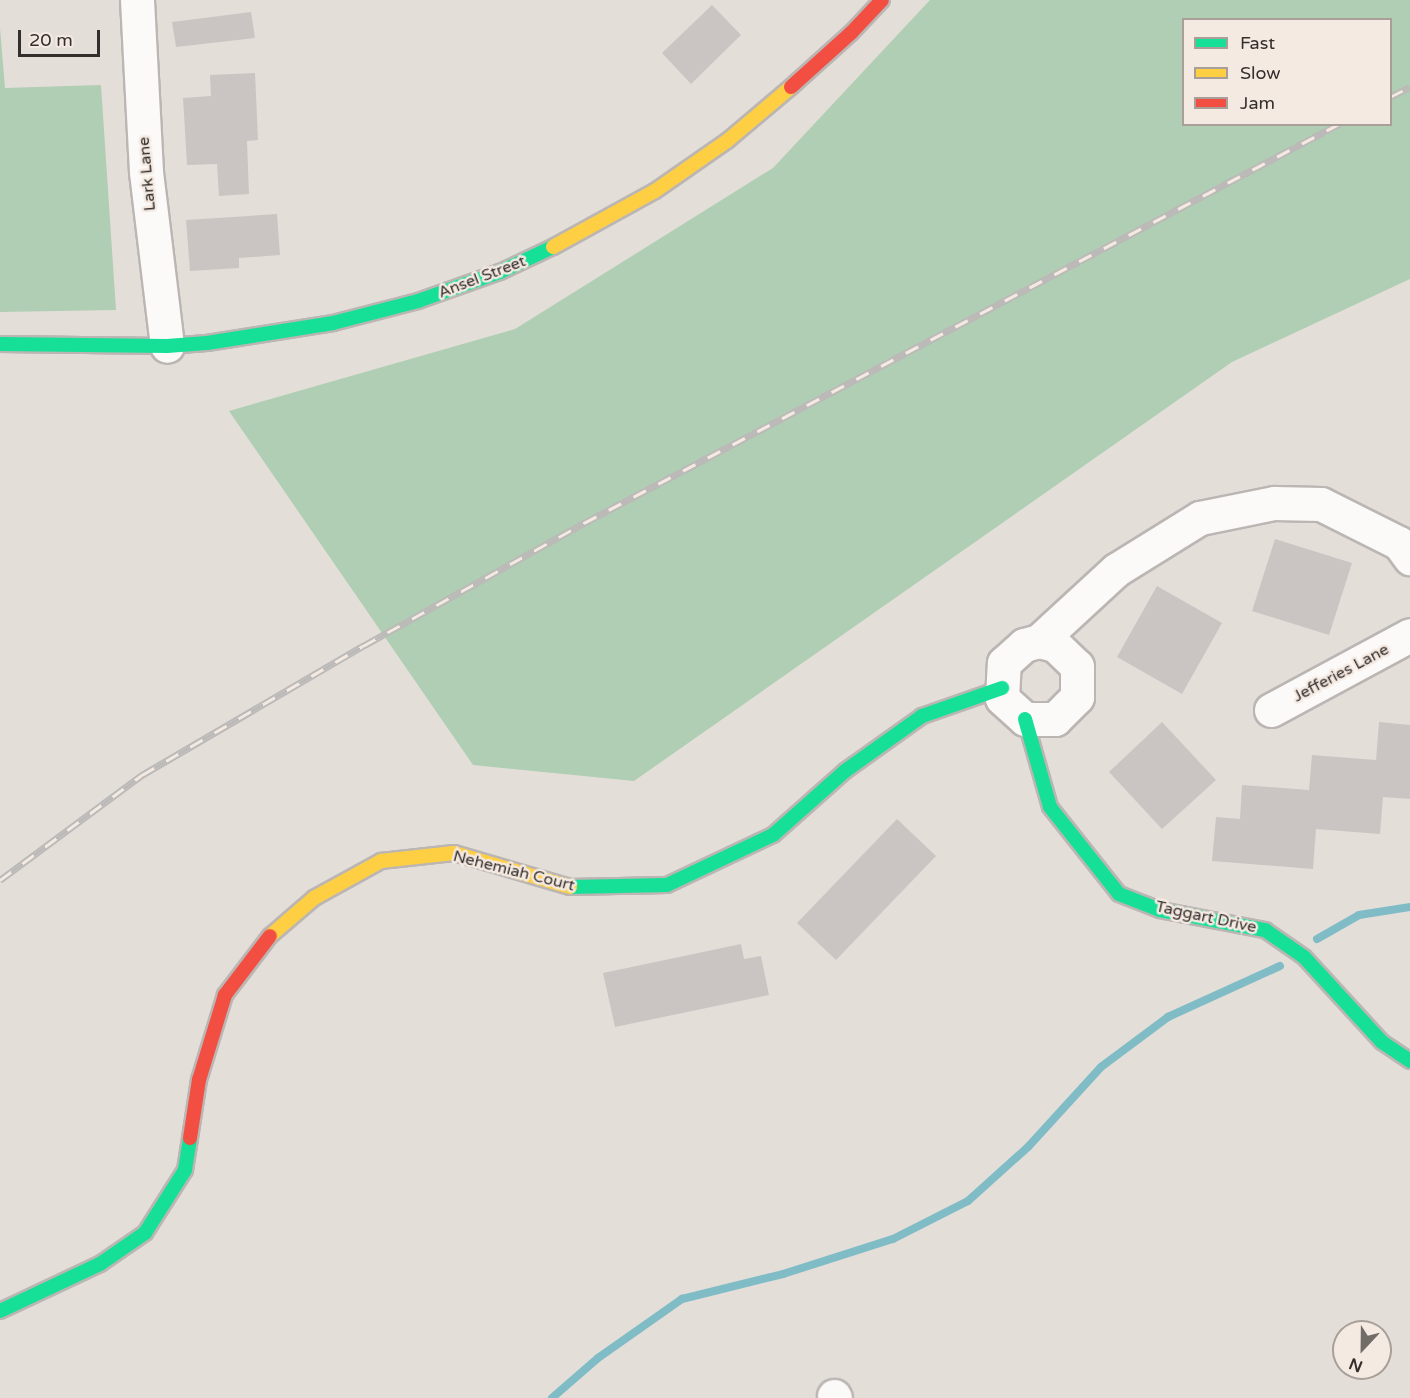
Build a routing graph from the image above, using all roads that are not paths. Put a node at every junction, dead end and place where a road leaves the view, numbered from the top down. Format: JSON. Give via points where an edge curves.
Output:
{"nodes":[{"id":1,"x":137,"y":0,"type":"edge"},
{"id":2,"x":882,"y":0,"type":"edge"},
{"id":3,"x":0,"y":344,"type":"edge"},
{"id":4,"x":167,"y":346,"type":"junction"},
{"id":5,"x":1410,"y":558,"type":"edge"},
{"id":6,"x":1410,"y":636,"type":"edge"},
{"id":7,"x":1039,"y":641,"type":"junction"},
{"id":8,"x":1002,"y":688,"type":"junction"},
{"id":9,"x":1271,"y":710,"type":"dead end"},
{"id":10,"x":1024,"y":719,"type":"junction"},
{"id":11,"x":1410,"y":1061,"type":"edge"},
{"id":12,"x":0,"y":1311,"type":"edge"}],
"edges":[{"from":1,"to":4,"type":"street","name":"Lark Lane","via":[[146,172]]},
{"from":2,"to":4,"type":"street","name":"Ansel Street","via":[[851,33],[727,141],[655,191],[579,235],[500,272],[418,301],[333,323]]},
{"from":3,"to":4,"type":"street","name":"Ansel Street"},
{"from":5,"to":7,"type":"street","via":[[1399,543],[1321,504],[1274,503],[1200,518],[1116,570]]},
{"from":6,"to":9,"type":"street","name":"Jefferies Lane"},
{"from":7,"to":8,"type":"street","via":[[1024,645],[1004,663]]},
{"from":7,"to":10,"type":"street","via":[[1055,645],[1077,666],[1077,697],[1055,719]]},
{"from":8,"to":10,"type":"street","via":[[1002,698]]},
{"from":8,"to":12,"type":"street","name":"Nehemiah Court","via":[[922,716],[845,771],[772,835],[667,885],[573,888],[454,853],[381,861],[314,898],[267,939],[225,995],[199,1080],[185,1170],[145,1233],[100,1264]]},
{"from":10,"to":11,"type":"street","name":"Taggart Drive","via":[[1050,807],[1119,894],[1160,910],[1265,930],[1304,957],[1382,1042]]}]}
